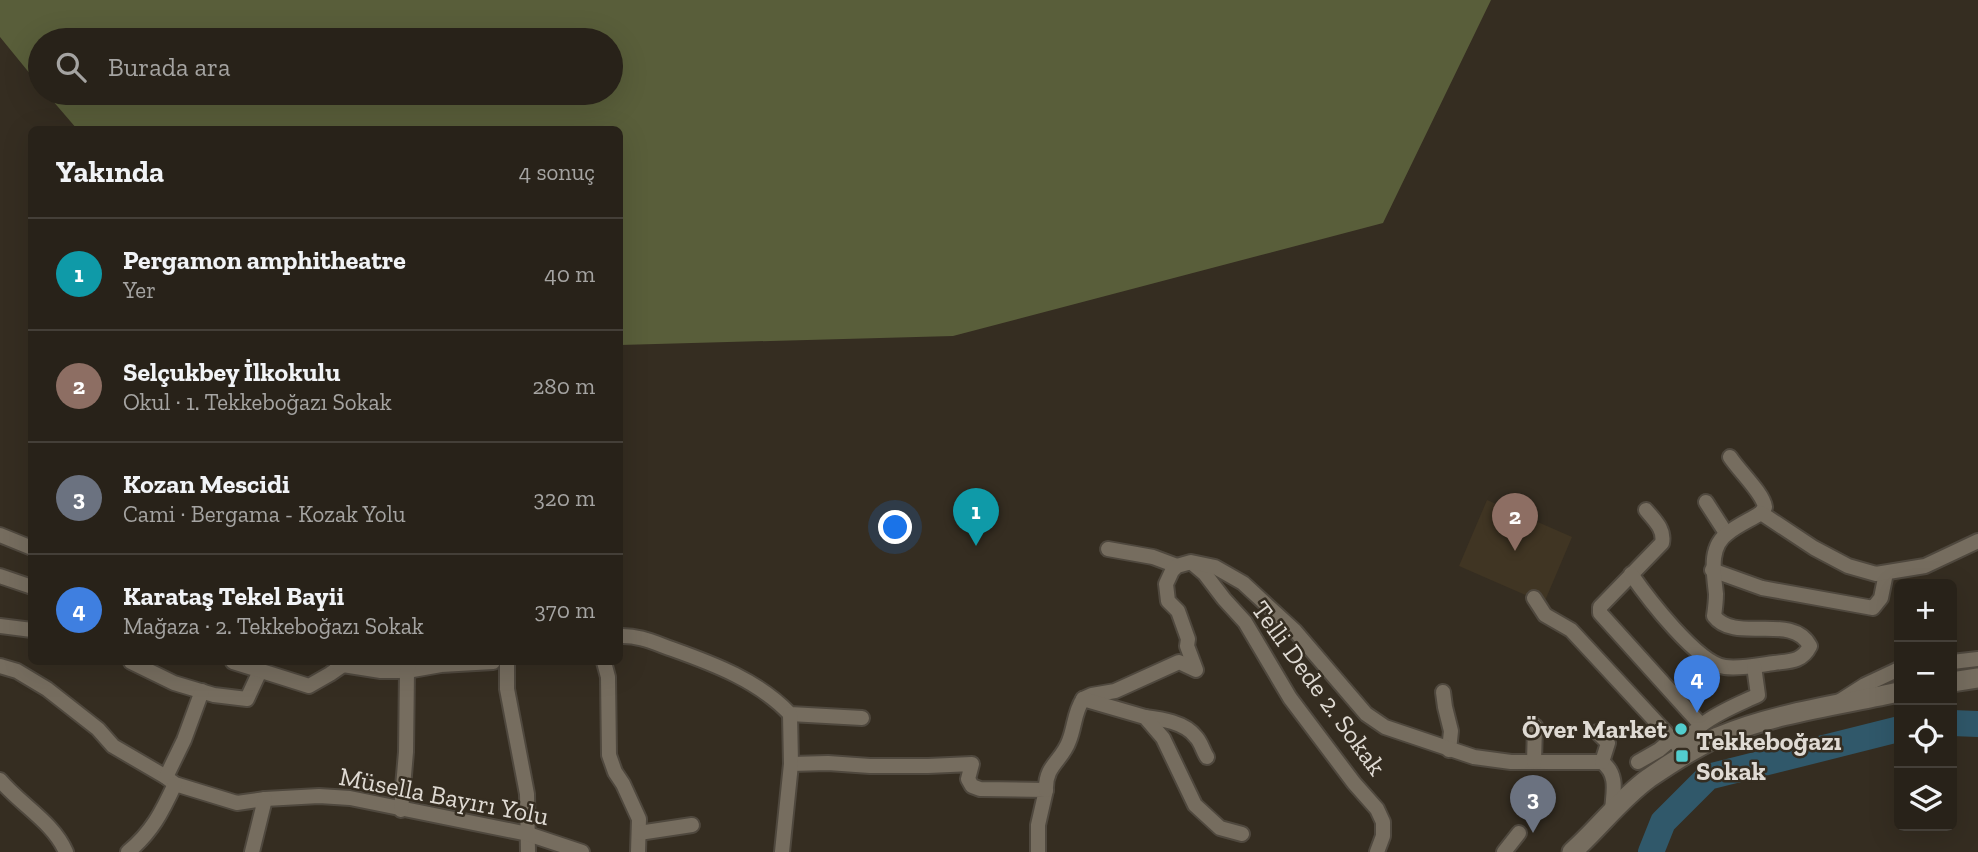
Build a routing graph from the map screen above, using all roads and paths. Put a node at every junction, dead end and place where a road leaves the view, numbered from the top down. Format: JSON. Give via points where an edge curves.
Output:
{"nodes":[{"id":1,"x":1730,"y":457,"type":"dead end"},
{"id":2,"x":1706,"y":502,"type":"dead end"},
{"id":3,"x":1646,"y":510,"type":"dead end"},
{"id":4,"x":1761,"y":513,"type":"junction"},
{"id":5,"x":1726,"y":533,"type":"junction"},
{"id":6,"x":0,"y":535,"type":"edge"},
{"id":7,"x":1978,"y":541,"type":"edge"},
{"id":8,"x":28,"y":546,"type":"edge"},
{"id":9,"x":1108,"y":549,"type":"dead end"},
{"id":10,"x":1184,"y":564,"type":"junction"},
{"id":11,"x":1712,"y":570,"type":"junction"},
{"id":12,"x":1886,"y":573,"type":"junction"},
{"id":13,"x":1631,"y":574,"type":"junction"},
{"id":14,"x":0,"y":576,"type":"edge"},
{"id":15,"x":28,"y":586,"type":"edge"},
{"id":16,"x":1535,"y":598,"type":"dead end"},
{"id":17,"x":0,"y":626,"type":"edge"},
{"id":18,"x":28,"y":630,"type":"edge"},
{"id":19,"x":623,"y":636,"type":"edge"},
{"id":20,"x":1978,"y":659,"type":"edge"},
{"id":21,"x":1957,"y":661,"type":"edge"},
{"id":22,"x":137,"y":665,"type":"edge"},
{"id":23,"x":242,"y":665,"type":"edge"},
{"id":24,"x":336,"y":665,"type":"edge"},
{"id":25,"x":350,"y":665,"type":"edge"},
{"id":26,"x":441,"y":665,"type":"edge"},
{"id":27,"x":507,"y":665,"type":"edge"},
{"id":28,"x":605,"y":665,"type":"edge"},
{"id":29,"x":0,"y":666,"type":"edge"},
{"id":30,"x":408,"y":666,"type":"edge"},
{"id":31,"x":1754,"y":666,"type":"junction"},
{"id":32,"x":260,"y":671,"type":"junction"},
{"id":33,"x":1894,"y":672,"type":"edge"},
{"id":34,"x":1978,"y":678,"type":"edge"},
{"id":35,"x":1957,"y":681,"type":"edge"},
{"id":36,"x":202,"y":691,"type":"junction"},
{"id":37,"x":1443,"y":692,"type":"dead end"},
{"id":38,"x":1894,"y":693,"type":"edge"},
{"id":39,"x":1083,"y":699,"type":"junction"},
{"id":40,"x":1829,"y":707,"type":"junction"},
{"id":41,"x":790,"y":714,"type":"junction"},
{"id":42,"x":1145,"y":717,"type":"junction"},
{"id":43,"x":862,"y":718,"type":"dead end"},
{"id":44,"x":1701,"y":725,"type":"junction"},
{"id":45,"x":1535,"y":726,"type":"dead end"},
{"id":46,"x":1597,"y":732,"type":"dead end"},
{"id":47,"x":1678,"y":747,"type":"junction"},
{"id":48,"x":1449,"y":750,"type":"junction"},
{"id":49,"x":1605,"y":754,"type":"junction"},
{"id":50,"x":1207,"y":757,"type":"dead end"},
{"id":51,"x":1534,"y":762,"type":"junction"},
{"id":52,"x":1638,"y":762,"type":"dead end"},
{"id":53,"x":791,"y":764,"type":"junction"},
{"id":54,"x":0,"y":780,"type":"edge"},
{"id":55,"x":171,"y":781,"type":"junction"},
{"id":56,"x":1046,"y":790,"type":"junction"},
{"id":57,"x":265,"y":799,"type":"junction"},
{"id":58,"x":401,"y":810,"type":"junction"},
{"id":59,"x":1612,"y":811,"type":"junction"},
{"id":60,"x":692,"y":825,"type":"dead end"},
{"id":61,"x":639,"y":833,"type":"junction"},
{"id":62,"x":1519,"y":833,"type":"dead end"},
{"id":63,"x":528,"y":834,"type":"junction"},
{"id":64,"x":1242,"y":834,"type":"dead end"},
{"id":65,"x":66,"y":852,"type":"edge"},
{"id":66,"x":128,"y":852,"type":"edge"},
{"id":67,"x":252,"y":852,"type":"edge"},
{"id":68,"x":528,"y":852,"type":"edge"},
{"id":69,"x":582,"y":852,"type":"edge"},
{"id":70,"x":638,"y":852,"type":"edge"},
{"id":71,"x":782,"y":852,"type":"edge"},
{"id":72,"x":1038,"y":852,"type":"edge"},
{"id":73,"x":1377,"y":852,"type":"edge"},
{"id":74,"x":1504,"y":852,"type":"edge"},
{"id":75,"x":1573,"y":852,"type":"edge"}],
"edges":[{"from":1,"to":4,"type":"street","via":[[1764,500]]},
{"from":2,"to":5,"type":"street"},
{"from":3,"to":13,"type":"street","via":[[1664,536]]},
{"from":4,"to":5,"type":"street"},
{"from":4,"to":12,"type":"street","via":[[1848,566]]},
{"from":5,"to":11,"type":"street"},
{"from":6,"to":8,"type":"street"},
{"from":7,"to":12,"type":"street","via":[[1925,566]]},
{"from":9,"to":10,"type":"street"},
{"from":10,"to":39,"type":"street","via":[[1172,571],[1166,584],[1168,601],[1178,611],[1196,670],[1179,662],[1115,691]]},
{"from":10,"to":48,"type":"street","via":[[1215,566],[1244,583],[1295,631],[1366,714],[1385,727]]},
{"from":10,"to":73,"type":"street","name":"Telli Dede 2. Sokak","via":[[1205,574],[1245,622],[1290,698],[1377,809],[1383,822]]},
{"from":11,"to":12,"type":"street","via":[[1762,587],[1873,608],[1881,598]]},
{"from":11,"to":31,"type":"street","via":[[1714,616],[1719,623],[1796,632],[1810,646],[1796,660]]},
{"from":13,"to":31,"type":"street","via":[[1651,604],[1709,661],[1724,667]]},
{"from":13,"to":44,"type":"street","via":[[1600,607],[1600,613]]},
{"from":14,"to":15,"type":"street"},
{"from":16,"to":47,"type":"street","via":[[1545,615],[1571,630]]},
{"from":17,"to":18,"type":"street"},
{"from":19,"to":41,"type":"street","via":[[644,639],[705,661],[776,699]]},
{"from":20,"to":21,"type":"street"},
{"from":22,"to":36,"type":"street"},
{"from":23,"to":32,"type":"street"},
{"from":24,"to":32,"type":"street","via":[[309,686]]},
{"from":25,"to":30,"type":"street","via":[[381,671]]},
{"from":26,"to":30,"type":"street"},
{"from":27,"to":63,"type":"street","via":[[506,689],[527,794]]},
{"from":28,"to":61,"type":"street","via":[[609,755],[639,819]]},
{"from":29,"to":55,"type":"street","name":"Müsella Bayırı Yolu","via":[[47,689],[113,746]]},
{"from":30,"to":58,"type":"street"},
{"from":31,"to":44,"type":"street","via":[[1758,695]]},
{"from":32,"to":36,"type":"street","via":[[247,699]]},
{"from":33,"to":40,"type":"street"},
{"from":34,"to":35,"type":"main road"},
{"from":36,"to":55,"type":"street"},
{"from":37,"to":48,"type":"street","via":[[1451,731]]},
{"from":38,"to":40,"type":"main road"},
{"from":39,"to":42,"type":"street"},
{"from":39,"to":56,"type":"street","via":[[1069,743],[1046,776]]},
{"from":40,"to":47,"type":"main road"},
{"from":41,"to":43,"type":"street"},
{"from":41,"to":53,"type":"street"},
{"from":42,"to":50,"type":"street","via":[[1186,728]]},
{"from":42,"to":64,"type":"street","via":[[1163,738],[1195,805],[1220,828]]},
{"from":44,"to":47,"type":"street"},
{"from":45,"to":51,"type":"street"},
{"from":46,"to":49,"type":"street"},
{"from":47,"to":52,"type":"street","via":[[1659,750]]},
{"from":47,"to":59,"type":"main road"},
{"from":48,"to":51,"type":"street"},
{"from":49,"to":51,"type":"street"},
{"from":49,"to":59,"type":"street","via":[[1615,779]]},
{"from":53,"to":56,"type":"street","via":[[972,764],[968,779],[980,789]]},
{"from":53,"to":71,"type":"street"},
{"from":54,"to":65,"type":"street","via":[[61,840]]},
{"from":55,"to":57,"type":"street","name":"Müsella Bayırı Yolu","via":[[237,803]]},
{"from":55,"to":66,"type":"street","via":[[159,818]]},
{"from":56,"to":72,"type":"street"},
{"from":57,"to":58,"type":"street","name":"Müsella Bayırı Yolu","via":[[350,798]]},
{"from":57,"to":67,"type":"street"},
{"from":58,"to":63,"type":"street","name":"Müsella Bayırı Yolu"},
{"from":59,"to":75,"type":"main road"},
{"from":60,"to":61,"type":"street"},
{"from":61,"to":70,"type":"street"},
{"from":62,"to":74,"type":"street"},
{"from":63,"to":68,"type":"street"},
{"from":63,"to":69,"type":"street","name":"Müsella Bayırı Yolu"}]}
